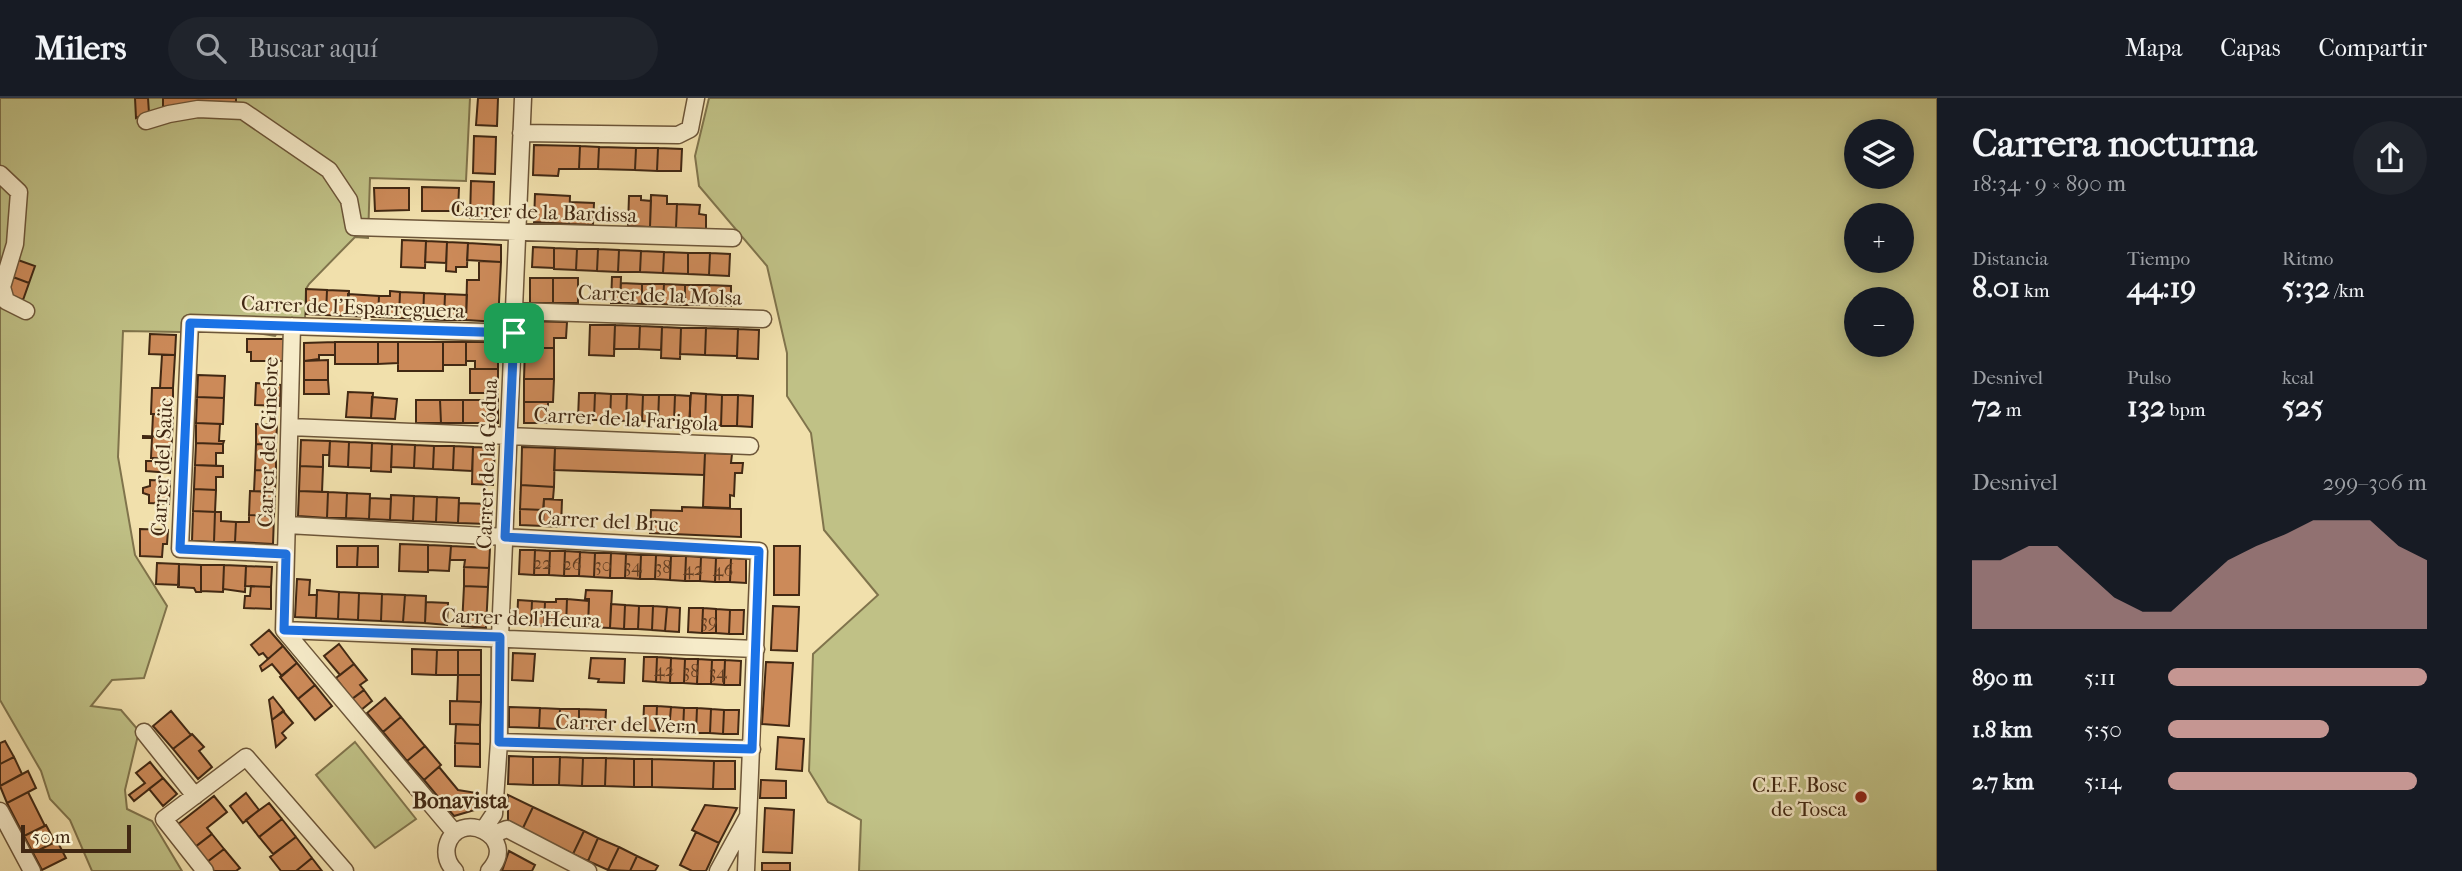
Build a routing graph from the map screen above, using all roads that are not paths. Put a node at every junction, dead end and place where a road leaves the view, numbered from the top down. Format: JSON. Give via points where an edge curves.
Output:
{"nodes":[{"id":1,"x":523,"y":98,"type":"edge"},
{"id":2,"x":696,"y":98,"type":"edge"},
{"id":3,"x":146,"y":121,"type":"dead end"},
{"id":4,"x":521,"y":133,"type":"junction"},
{"id":5,"x":0,"y":174,"type":"edge"},
{"id":6,"x":517,"y":233,"type":"junction"},
{"id":7,"x":733,"y":238,"type":"dead end"},
{"id":8,"x":26,"y":311,"type":"dead end"},
{"id":9,"x":514,"y":311,"type":"junction"},
{"id":10,"x":763,"y":319,"type":"dead end"},
{"id":11,"x":190,"y":323,"type":"joint"},
{"id":12,"x":292,"y":326,"type":"junction"},
{"id":13,"x":514,"y":333,"type":"junction"},
{"id":14,"x":290,"y":427,"type":"junction"},
{"id":15,"x":509,"y":435,"type":"junction"},
{"id":16,"x":750,"y":446,"type":"dead end"},
{"id":17,"x":287,"y":525,"type":"junction"},
{"id":18,"x":505,"y":537,"type":"junction"},
{"id":19,"x":286,"y":554,"type":"junction"},
{"id":20,"x":284,"y":630,"type":"junction"},
{"id":21,"x":500,"y":637,"type":"junction"},
{"id":22,"x":756,"y":649,"type":"junction"},
{"id":23,"x":144,"y":732,"type":"dead end"},
{"id":24,"x":499,"y":742,"type":"junction"},
{"id":25,"x":752,"y":749,"type":"junction"},
{"id":26,"x":195,"y":796,"type":"junction"},
{"id":27,"x":0,"y":811,"type":"edge"},
{"id":28,"x":748,"y":816,"type":"junction"},
{"id":29,"x":487,"y":832,"type":"junction"},
{"id":30,"x":455,"y":833,"type":"junction"},
{"id":31,"x":452,"y":870,"type":"edge"},
{"id":32,"x":32,"y":871,"type":"edge"},
{"id":33,"x":205,"y":871,"type":"edge"},
{"id":34,"x":345,"y":871,"type":"edge"},
{"id":35,"x":489,"y":871,"type":"edge"},
{"id":36,"x":588,"y":871,"type":"edge"},
{"id":37,"x":718,"y":871,"type":"edge"},
{"id":38,"x":746,"y":871,"type":"edge"}],
"edges":[{"from":1,"to":4,"type":"street","name":"Carrer de la Gódua"},
{"from":2,"to":4,"type":"street","via":[[690,129],[678,135]]},
{"from":3,"to":6,"type":"street","name":"Carrer de la Bardissa","via":[[198,109],[243,111],[329,170],[349,200],[354,227]]},
{"from":4,"to":6,"type":"street","name":"Carrer de la Gódua"},
{"from":5,"to":8,"type":"street","via":[[19,192],[15,244],[2,287],[6,301]]},
{"from":6,"to":7,"type":"street","name":"Carrer de la Bardissa"},
{"from":6,"to":9,"type":"street","name":"Carrer de la Gódua"},
{"from":9,"to":10,"type":"street","name":"Carrer de la Molsa"},
{"from":9,"to":13,"type":"street","name":"Carrer de la Gódua"},
{"from":11,"to":12,"type":"street","name":"Carrer de l'Esparreguera"},
{"from":11,"to":19,"type":"street","name":"Carrer del Saüc","via":[[180,549]]},
{"from":12,"to":13,"type":"street","name":"Carrer de l'Esparreguera"},
{"from":12,"to":14,"type":"street","name":"Carrer del Ginebre"},
{"from":13,"to":15,"type":"street","name":"Carrer de la Gódua"},
{"from":14,"to":15,"type":"street","name":"Carrer de la Farigola"},
{"from":14,"to":17,"type":"street","name":"Carrer del Ginebre"},
{"from":15,"to":16,"type":"street","name":"Carrer de la Farigola"},
{"from":15,"to":18,"type":"street","name":"Carrer de la Gódua"},
{"from":17,"to":18,"type":"street","name":"Carrer del Bruc"},
{"from":17,"to":19,"type":"street","name":"Carrer del Ginebre"},
{"from":18,"to":21,"type":"street","name":"Carrer de la Gódua"},
{"from":18,"to":22,"type":"street","name":"Carrer del Bruc","via":[[759,551]]},
{"from":19,"to":20,"type":"street","name":"Carrer del Ginebre"},
{"from":20,"to":21,"type":"street","name":"Carrer de l'Heura"},
{"from":20,"to":30,"type":"street"},
{"from":21,"to":22,"type":"street","name":"Carrer de l'Heura"},
{"from":21,"to":24,"type":"street","name":"Carrer de la Gódua"},
{"from":22,"to":25,"type":"street"},
{"from":23,"to":26,"type":"street"},
{"from":24,"to":25,"type":"street","name":"Carrer del Vern"},
{"from":24,"to":29,"type":"street","name":"Carrer de la Gódua","via":[[494,814]]},
{"from":25,"to":28,"type":"street"},
{"from":26,"to":33,"type":"street","via":[[164,819]]},
{"from":26,"to":34,"type":"street","via":[[246,757]]},
{"from":27,"to":32,"type":"street"},
{"from":28,"to":37,"type":"street"},
{"from":28,"to":38,"type":"street"},
{"from":29,"to":30,"type":"street","via":[[469,827]]},
{"from":29,"to":35,"type":"street","via":[[497,846],[497,858]]},
{"from":29,"to":36,"type":"street","via":[[507,829]]},
{"from":30,"to":31,"type":"street","via":[[447,844]]}]}
